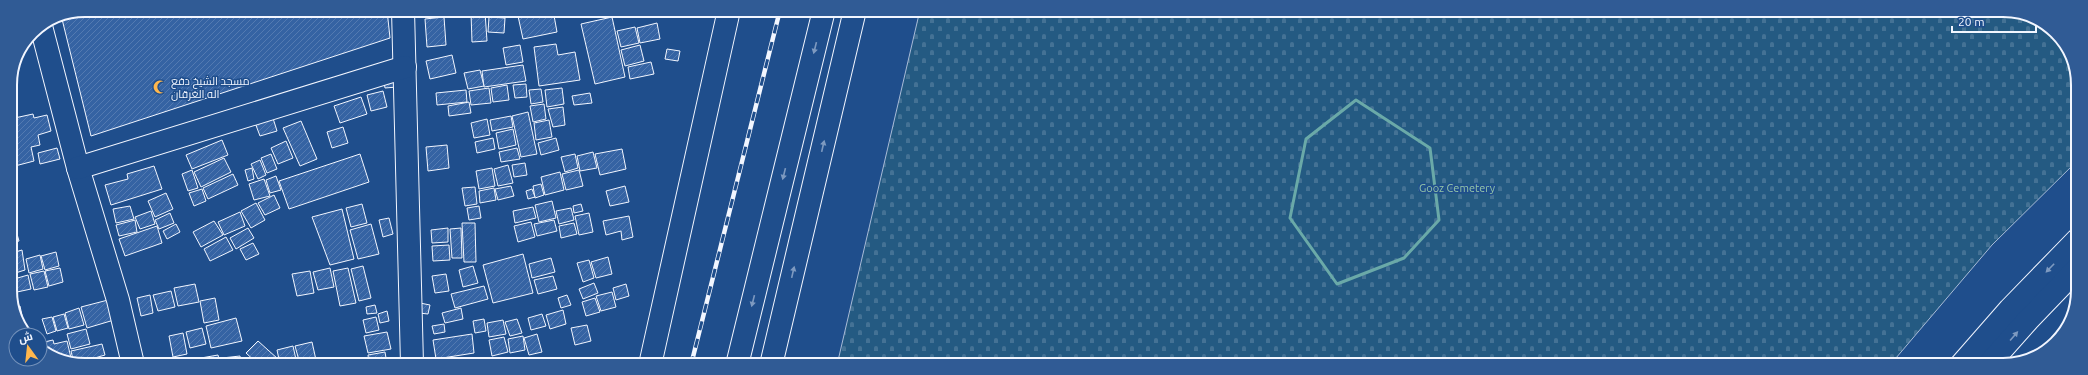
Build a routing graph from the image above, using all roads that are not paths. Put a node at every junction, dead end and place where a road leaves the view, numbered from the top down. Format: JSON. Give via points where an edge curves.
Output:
{"nodes":[{"id":1,"x":403,"y":17,"type":"edge"},
{"id":2,"x":727,"y":17,"type":"edge"},
{"id":3,"x":822,"y":17,"type":"edge"},
{"id":4,"x":853,"y":17,"type":"edge"},
{"id":5,"x":43,"y":32,"type":"edge"},
{"id":6,"x":405,"y":66,"type":"junction"},
{"id":7,"x":78,"y":168,"type":"junction"},
{"id":8,"x":2071,"y":246,"type":"edge"},
{"id":9,"x":2071,"y":275,"type":"edge"},
{"id":10,"x":131,"y":358,"type":"edge"},
{"id":11,"x":412,"y":358,"type":"edge"},
{"id":12,"x":649,"y":358,"type":"edge"},
{"id":13,"x":739,"y":358,"type":"edge"},
{"id":14,"x":773,"y":358,"type":"edge"},
{"id":15,"x":1967,"y":358,"type":"edge"},
{"id":16,"x":1994,"y":358,"type":"edge"}],
"edges":[{"from":1,"to":6,"type":"street"},
{"from":2,"to":12,"type":"street"},
{"from":3,"to":13,"type":"street","one_way":true},
{"from":14,"to":4,"type":"street","one_way":true},
{"from":5,"to":7,"type":"street"},
{"from":6,"to":7,"type":"street"},
{"from":6,"to":11,"type":"street"},
{"from":7,"to":10,"type":"street","via":[[118,300]]},
{"from":8,"to":15,"type":"street","one_way":true},
{"from":16,"to":9,"type":"street","one_way":true}]}
